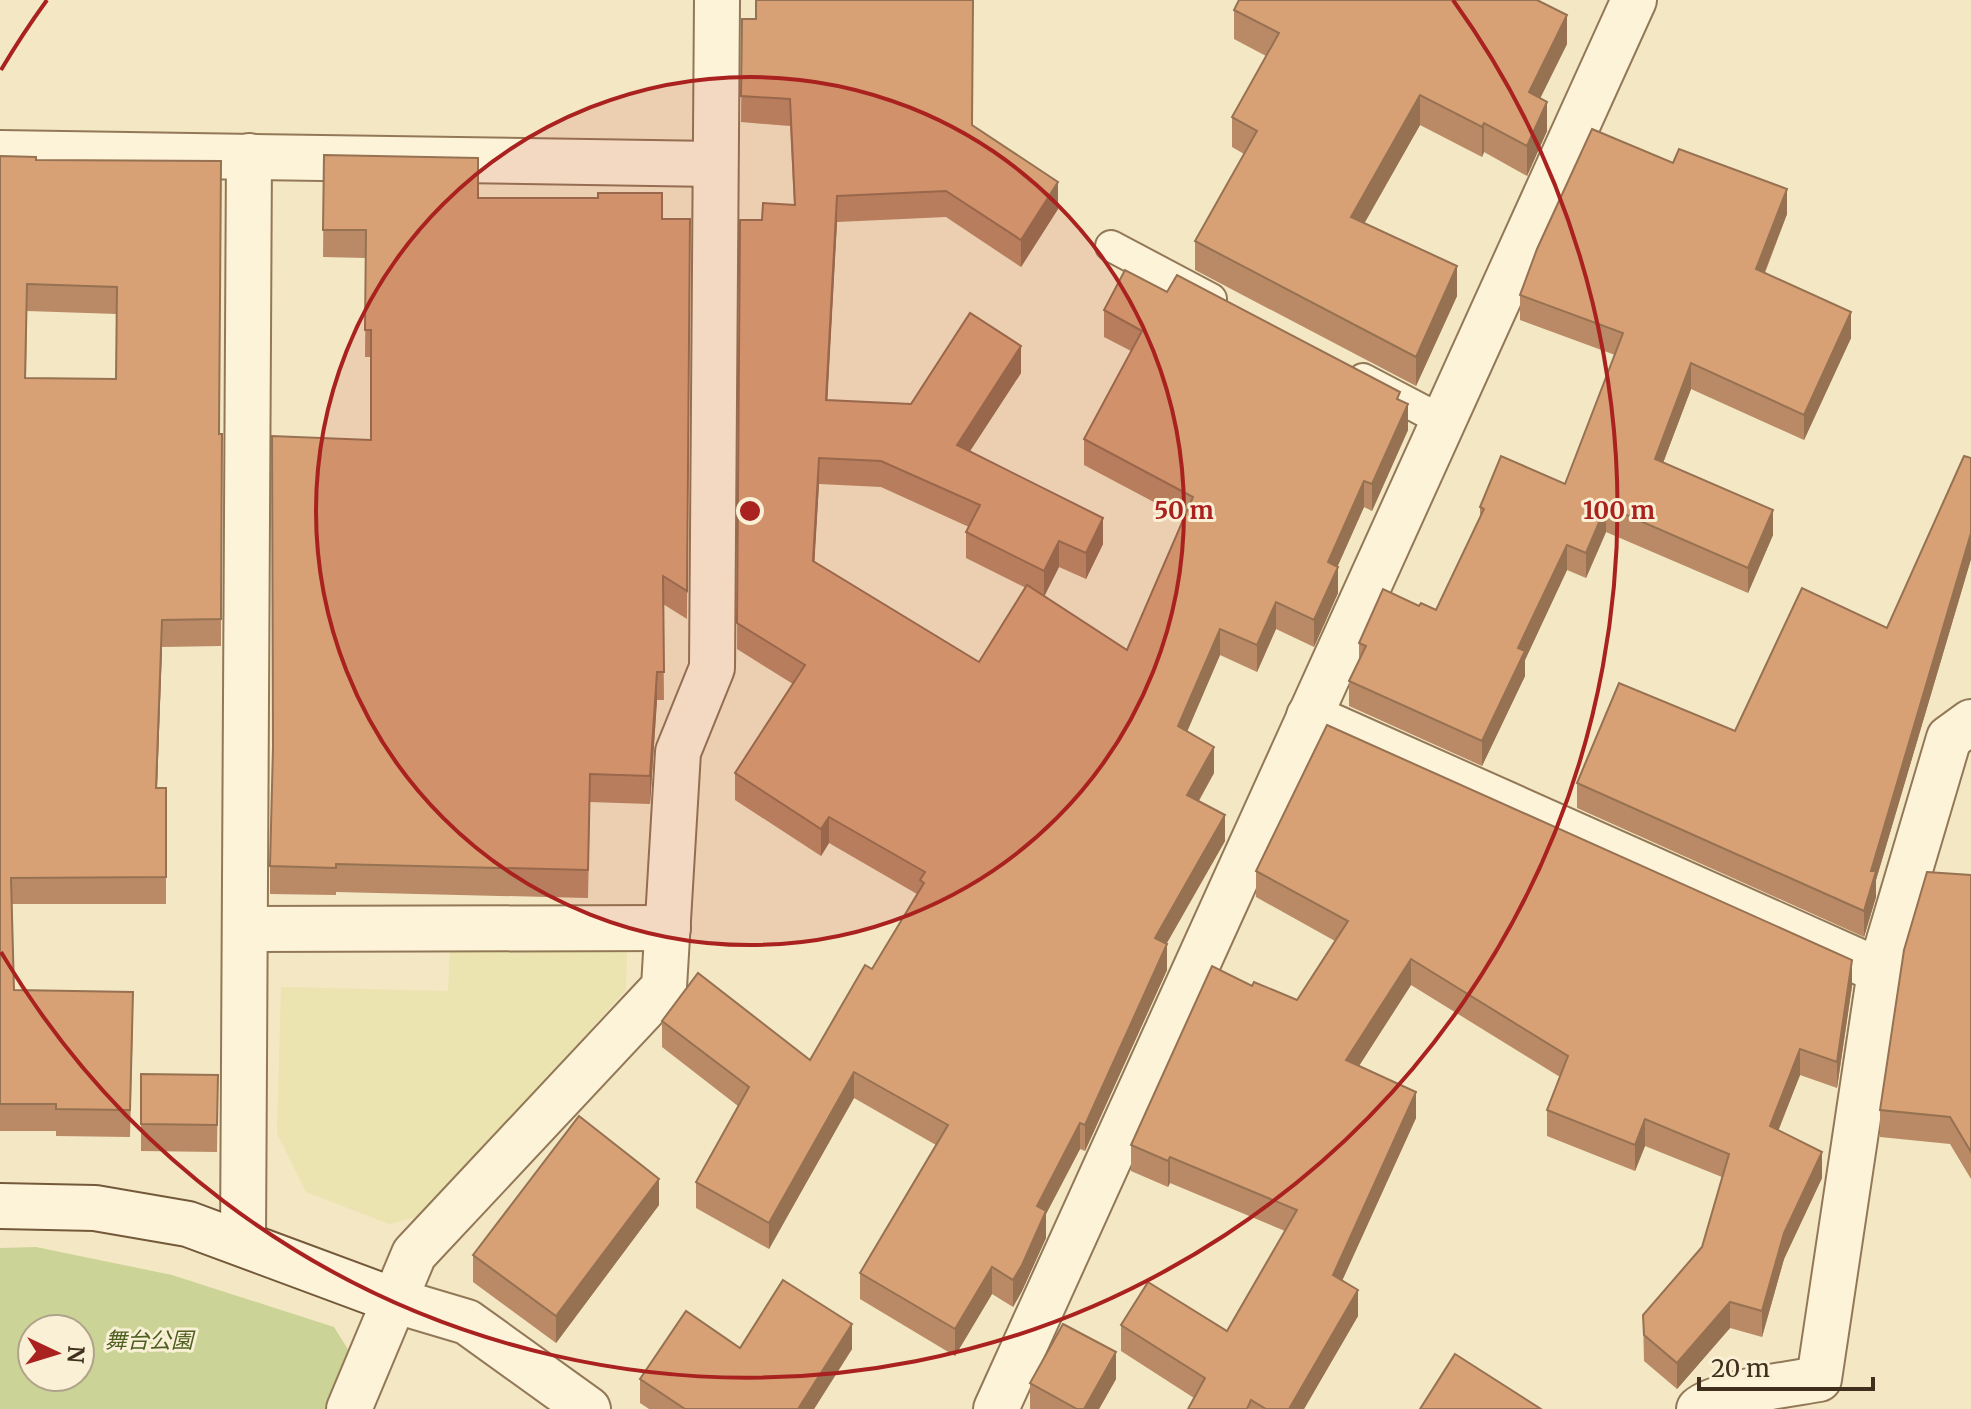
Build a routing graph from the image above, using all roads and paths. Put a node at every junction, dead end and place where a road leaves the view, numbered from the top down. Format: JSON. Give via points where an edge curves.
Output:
{"nodes":[{"id":1,"x":717,"y":0,"type":"edge"},
{"id":2,"x":1634,"y":0,"type":"edge"},
{"id":3,"x":0,"y":153,"type":"edge"},
{"id":4,"x":249,"y":156,"type":"junction"},
{"id":5,"x":715,"y":164,"type":"junction"},
{"id":6,"x":1111,"y":246,"type":"dead end"},
{"id":7,"x":1235,"y":312,"type":"edge"},
{"id":8,"x":1332,"y":363,"type":"edge"},
{"id":9,"x":1443,"y":421,"type":"junction"},
{"id":10,"x":1309,"y":716,"type":"junction"},
{"id":11,"x":1971,"y":722,"type":"edge"},
{"id":12,"x":668,"y":928,"type":"junction"},
{"id":13,"x":246,"y":929,"type":"junction"},
{"id":14,"x":1880,"y":971,"type":"junction"},
{"id":15,"x":0,"y":1206,"type":"edge"},
{"id":16,"x":243,"y":1243,"type":"junction"},
{"id":17,"x":393,"y":1300,"type":"junction"},
{"id":18,"x":1727,"y":1404,"type":"edge"},
{"id":19,"x":349,"y":1409,"type":"edge"},
{"id":20,"x":588,"y":1409,"type":"edge"},
{"id":21,"x":996,"y":1409,"type":"edge"}],
"edges":[{"from":1,"to":5,"type":"street"},
{"from":2,"to":9,"type":"street"},
{"from":3,"to":4,"type":"street"},
{"from":4,"to":5,"type":"street"},
{"from":4,"to":13,"type":"street"},
{"from":5,"to":12,"type":"street","via":[[712,668],[678,752]]},
{"from":6,"to":7,"type":"lane"},
{"from":8,"to":9,"type":"lane"},
{"from":9,"to":10,"type":"street"},
{"from":10,"to":14,"type":"street"},
{"from":10,"to":21,"type":"street"},
{"from":11,"to":14,"type":"street","via":[[1949,738]]},
{"from":12,"to":13,"type":"street"},
{"from":12,"to":17,"type":"street","via":[[664,987],[414,1254]]},
{"from":13,"to":16,"type":"street"},
{"from":14,"to":18,"type":"street","via":[[1819,1379]]},
{"from":15,"to":16,"type":"street","via":[[95,1208],[188,1224]]},
{"from":16,"to":17,"type":"street"},
{"from":17,"to":19,"type":"street"},
{"from":17,"to":20,"type":"street","via":[[467,1322]]}]}
